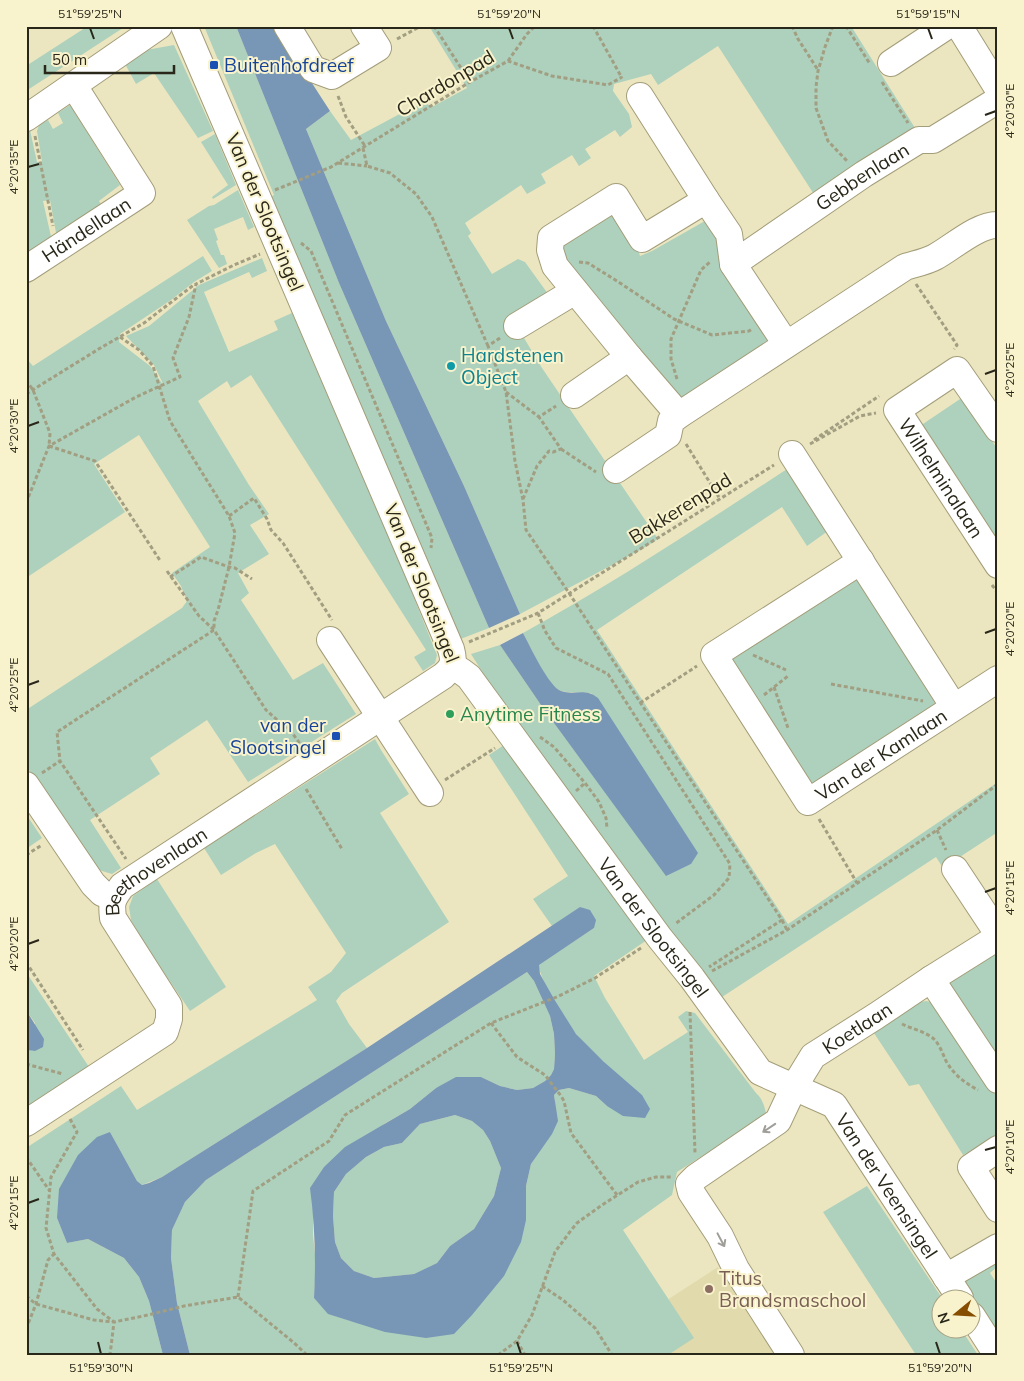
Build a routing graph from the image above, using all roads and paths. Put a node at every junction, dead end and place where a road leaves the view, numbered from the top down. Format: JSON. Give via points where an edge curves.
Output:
{"nodes":[{"id":1,"x":159,"y":26,"type":"edge"},
{"id":2,"x":184,"y":26,"type":"edge"},
{"id":3,"x":364,"y":26,"type":"edge"},
{"id":4,"x":421,"y":26,"type":"edge"},
{"id":5,"x":434,"y":26,"type":"edge"},
{"id":6,"x":535,"y":26,"type":"edge"},
{"id":7,"x":593,"y":26,"type":"edge"},
{"id":8,"x":792,"y":26,"type":"edge"},
{"id":9,"x":833,"y":26,"type":"edge"},
{"id":10,"x":947,"y":26,"type":"edge"},
{"id":11,"x":959,"y":26,"type":"edge"},
{"id":12,"x":288,"y":27,"type":"edge"},
{"id":13,"x":378,"y":48,"type":"junction"},
{"id":14,"x":508,"y":61,"type":"junction"},
{"id":15,"x":891,"y":63,"type":"dead end"},
{"id":16,"x":818,"y":71,"type":"junction"},
{"id":17,"x":332,"y":76,"type":"junction"},
{"id":18,"x":622,"y":77,"type":"junction"},
{"id":19,"x":470,"y":82,"type":"junction"},
{"id":20,"x":74,"y":86,"type":"junction"},
{"id":21,"x":998,"y":89,"type":"edge"},
{"id":22,"x":640,"y":96,"type":"joint"},
{"id":23,"x":998,"y":100,"type":"edge"},
{"id":24,"x":27,"y":118,"type":"edge"},
{"id":25,"x":364,"y":147,"type":"junction"},
{"id":26,"x":338,"y":163,"type":"junction"},
{"id":27,"x":367,"y":166,"type":"junction"},
{"id":28,"x":864,"y":174,"type":"junction"},
{"id":29,"x":291,"y":184,"type":"dead end"},
{"id":30,"x":706,"y":200,"type":"junction"},
{"id":31,"x":998,"y":225,"type":"edge"},
{"id":32,"x":287,"y":242,"type":"junction"},
{"id":33,"x":60,"y":247,"type":"junction"},
{"id":34,"x":732,"y":255,"type":"junction"},
{"id":35,"x":555,"y":266,"type":"junction"},
{"id":36,"x":905,"y":267,"type":"junction"},
{"id":37,"x":26,"y":269,"type":"edge"},
{"id":38,"x":196,"y":284,"type":"junction"},
{"id":39,"x":575,"y":291,"type":"junction"},
{"id":40,"x":770,"y":319,"type":"junction"},
{"id":41,"x":678,"y":321,"type":"junction"},
{"id":42,"x":517,"y":326,"type":"joint"},
{"id":43,"x":120,"y":337,"type":"junction"},
{"id":44,"x":786,"y":344,"type":"junction"},
{"id":45,"x":488,"y":346,"type":"junction"},
{"id":46,"x":630,"y":357,"type":"junction"},
{"id":47,"x":957,"y":370,"type":"junction"},
{"id":48,"x":26,"y":380,"type":"edge"},
{"id":49,"x":160,"y":387,"type":"junction"},
{"id":50,"x":33,"y":390,"type":"junction"},
{"id":51,"x":506,"y":392,"type":"junction"},
{"id":52,"x":26,"y":394,"type":"edge"},
{"id":53,"x":574,"y":395,"type":"joint"},
{"id":54,"x":889,"y":403,"type":"junction"},
{"id":55,"x":679,"y":416,"type":"junction"},
{"id":56,"x":539,"y":417,"type":"junction"},
{"id":57,"x":998,"y":429,"type":"edge"},
{"id":58,"x":49,"y":446,"type":"junction"},
{"id":59,"x":561,"y":449,"type":"junction"},
{"id":60,"x":793,"y":453,"type":"junction"},
{"id":61,"x":616,"y":470,"type":"joint"},
{"id":62,"x":720,"y":499,"type":"junction"},
{"id":63,"x":523,"y":500,"type":"junction"},
{"id":64,"x":26,"y":503,"type":"edge"},
{"id":65,"x":229,"y":516,"type":"junction"},
{"id":66,"x":431,"y":555,"type":"dead end"},
{"id":67,"x":861,"y":561,"type":"junction"},
{"id":68,"x":161,"y":562,"type":"dead end"},
{"id":69,"x":998,"y":565,"type":"edge"},
{"id":70,"x":229,"y":567,"type":"junction"},
{"id":71,"x":167,"y":571,"type":"dead end"},
{"id":72,"x":170,"y":577,"type":"junction"},
{"id":73,"x":252,"y":579,"type":"dead end"},
{"id":74,"x":569,"y":593,"type":"junction"},
{"id":75,"x":538,"y":613,"type":"junction"},
{"id":76,"x":214,"y":630,"type":"junction"},
{"id":77,"x":333,"y":633,"type":"joint"},
{"id":78,"x":480,"y":637,"type":"dead end"},
{"id":79,"x":722,"y":650,"type":"junction"},
{"id":80,"x":452,"y":667,"type":"junction"},
{"id":81,"x":786,"y":670,"type":"dead end"},
{"id":82,"x":788,"y":676,"type":"dead end"},
{"id":83,"x":998,"y":679,"type":"edge"},
{"id":84,"x":831,"y":684,"type":"dead end"},
{"id":85,"x":640,"y":703,"type":"junction"},
{"id":86,"x":954,"y":707,"type":"junction"},
{"id":87,"x":748,"y":708,"type":"junction"},
{"id":88,"x":380,"y":718,"type":"junction"},
{"id":89,"x":524,"y":736,"type":"junction"},
{"id":90,"x":305,"y":767,"type":"junction"},
{"id":91,"x":998,"y":784,"type":"edge"},
{"id":92,"x":26,"y":785,"type":"edge"},
{"id":93,"x":429,"y":792,"type":"joint"},
{"id":94,"x":808,"y":802,"type":"junction"},
{"id":95,"x":342,"y":849,"type":"dead end"},
{"id":96,"x":603,"y":861,"type":"junction"},
{"id":97,"x":955,"y":869,"type":"dead end"},
{"id":98,"x":137,"y":875,"type":"junction"},
{"id":99,"x":857,"y":883,"type":"junction"},
{"id":100,"x":114,"y":898,"type":"junction"},
{"id":101,"x":782,"y":920,"type":"junction"},
{"id":102,"x":788,"y":930,"type":"junction"},
{"id":103,"x":998,"y":936,"type":"edge"},
{"id":104,"x":658,"y":937,"type":"junction"},
{"id":105,"x":26,"y":962,"type":"edge"},
{"id":106,"x":931,"y":979,"type":"junction"},
{"id":107,"x":698,"y":986,"type":"junction"},
{"id":108,"x":876,"y":1016,"type":"junction"},
{"id":109,"x":491,"y":1023,"type":"junction"},
{"id":110,"x":83,"y":1050,"type":"dead end"},
{"id":111,"x":26,"y":1064,"type":"edge"},
{"id":112,"x":992,"y":1086,"type":"edge"},
{"id":113,"x":794,"y":1088,"type":"junction"},
{"id":114,"x":66,"y":1097,"type":"junction"},
{"id":115,"x":28,"y":1118,"type":"edge"},
{"id":116,"x":998,"y":1149,"type":"edge"},
{"id":117,"x":26,"y":1157,"type":"edge"},
{"id":118,"x":696,"y":1177,"type":"junction"},
{"id":119,"x":49,"y":1191,"type":"junction"},
{"id":120,"x":617,"y":1195,"type":"junction"},
{"id":121,"x":998,"y":1209,"type":"edge"},
{"id":122,"x":998,"y":1246,"type":"edge"},
{"id":123,"x":54,"y":1254,"type":"junction"},
{"id":124,"x":946,"y":1277,"type":"junction"},
{"id":125,"x":542,"y":1286,"type":"junction"},
{"id":126,"x":953,"y":1288,"type":"edge"},
{"id":127,"x":26,"y":1296,"type":"edge"},
{"id":128,"x":238,"y":1297,"type":"junction"},
{"id":129,"x":36,"y":1304,"type":"junction"},
{"id":130,"x":114,"y":1322,"type":"junction"},
{"id":131,"x":26,"y":1329,"type":"edge"},
{"id":132,"x":982,"y":1332,"type":"edge"},
{"id":133,"x":518,"y":1341,"type":"junction"},
{"id":134,"x":607,"y":1348,"type":"junction"},
{"id":135,"x":110,"y":1355,"type":"edge"},
{"id":136,"x":307,"y":1355,"type":"edge"},
{"id":137,"x":498,"y":1355,"type":"edge"},
{"id":138,"x":525,"y":1355,"type":"edge"},
{"id":139,"x":606,"y":1355,"type":"edge"},
{"id":140,"x":612,"y":1355,"type":"edge"},
{"id":141,"x":791,"y":1355,"type":"edge"},
{"id":142,"x":997,"y":1355,"type":"edge"}],
"edges":[{"from":1,"to":20,"type":"street"},
{"from":2,"to":32,"type":"street","name":"Van der Slootsingel"},
{"from":3,"to":13,"type":"street"},
{"from":4,"to":13,"type":"path"},
{"from":5,"to":19,"type":"path"},
{"from":6,"to":14,"type":"path"},
{"from":7,"to":18,"type":"path"},
{"from":8,"to":16,"type":"path"},
{"from":9,"to":16,"type":"path"},
{"from":10,"to":15,"type":"street"},
{"from":11,"to":21,"type":"street"},
{"from":12,"to":17,"type":"street","via":[[313,69]]},
{"from":13,"to":17,"type":"street"},
{"from":14,"to":18,"type":"path","name":"Chardonpad","via":[[552,76],[608,85]]},
{"from":14,"to":19,"type":"path","name":"Chardonpad"},
{"from":16,"to":28,"type":"path","via":[[816,108],[828,141]]},
{"from":17,"to":25,"type":"path","via":[[346,117]]},
{"from":18,"to":22,"type":"path"},
{"from":19,"to":25,"type":"path","name":"Chardonpad"},
{"from":20,"to":24,"type":"street"},
{"from":20,"to":33,"type":"street","name":"Händellaan","via":[[142,193]]},
{"from":22,"to":30,"type":"street"},
{"from":23,"to":28,"type":"street","name":"Gebbenlaan","via":[[933,140],[919,140]]},
{"from":24,"to":33,"type":"path","via":[[32,125]]},
{"from":25,"to":26,"type":"path","name":"Chardonpad"},
{"from":25,"to":27,"type":"path"},
{"from":26,"to":27,"type":"path"},
{"from":26,"to":29,"type":"path","name":"Chardonpad"},
{"from":27,"to":45,"type":"path","via":[[390,173],[416,194],[432,217]]},
{"from":28,"to":34,"type":"street","name":"Gebbenlaan"},
{"from":30,"to":34,"type":"street","via":[[729,234]]},
{"from":30,"to":35,"type":"street","via":[[642,239],[616,197],[551,238],[550,250]]},
{"from":31,"to":36,"type":"street","via":[[980,229],[933,258]]},
{"from":32,"to":38,"type":"path"},
{"from":32,"to":66,"type":"path","via":[[311,251],[432,538]]},
{"from":32,"to":80,"type":"street","name":"Van der Slootsingel","via":[[451,649],[454,657]]},
{"from":33,"to":37,"type":"street","name":"Händellaan"},
{"from":34,"to":40,"type":"street"},
{"from":34,"to":41,"type":"path","via":[[725,248],[701,270]]},
{"from":35,"to":39,"type":"street"},
{"from":35,"to":41,"type":"path","via":[[568,261],[588,263]]},
{"from":36,"to":44,"type":"street"},
{"from":36,"to":47,"type":"path","via":[[957,345],[952,351]]},
{"from":38,"to":43,"type":"path"},
{"from":38,"to":49,"type":"path","via":[[189,317],[173,358],[180,377]]},
{"from":39,"to":42,"type":"street"},
{"from":39,"to":46,"type":"street"},
{"from":40,"to":41,"type":"path","via":[[748,332],[712,335]]},
{"from":40,"to":44,"type":"street"},
{"from":41,"to":55,"type":"path","via":[[671,339],[671,359]]},
{"from":42,"to":45,"type":"path"},
{"from":43,"to":49,"type":"path","via":[[139,350],[153,366]]},
{"from":43,"to":50,"type":"path"},
{"from":44,"to":55,"type":"street"},
{"from":45,"to":51,"type":"path"},
{"from":46,"to":53,"type":"street"},
{"from":46,"to":55,"type":"street"},
{"from":47,"to":54,"type":"street","name":"Wilhelminalaan"},
{"from":47,"to":57,"type":"street"},
{"from":48,"to":50,"type":"path"},
{"from":49,"to":58,"type":"path"},
{"from":49,"to":65,"type":"path","via":[[170,420]]},
{"from":50,"to":52,"type":"path"},
{"from":50,"to":58,"type":"path","via":[[50,433]]},
{"from":51,"to":56,"type":"path"},
{"from":51,"to":63,"type":"path"},
{"from":53,"to":56,"type":"path"},
{"from":54,"to":60,"type":"path"},
{"from":54,"to":60,"type":"path","name":"Bakkerenpad"},
{"from":54,"to":69,"type":"street","name":"Wilhelminalaan"},
{"from":55,"to":61,"type":"street","via":[[668,435]]},
{"from":55,"to":62,"type":"path"},
{"from":56,"to":59,"type":"path"},
{"from":58,"to":64,"type":"path"},
{"from":58,"to":68,"type":"path","via":[[95,461]]},
{"from":59,"to":61,"type":"path","via":[[596,472]]},
{"from":59,"to":63,"type":"path","via":[[549,451],[537,466]]},
{"from":60,"to":62,"type":"path","name":"Bakkerenpad"},
{"from":60,"to":67,"type":"street","name":"Van der Kamlaan"},
{"from":62,"to":74,"type":"path","name":"Bakkerenpad"},
{"from":63,"to":74,"type":"path","via":[[526,530]]},
{"from":65,"to":70,"type":"path","via":[[235,533]]},
{"from":65,"to":77,"type":"path","via":[[254,498]]},
{"from":67,"to":79,"type":"street"},
{"from":67,"to":86,"type":"street","name":"Van der Kamlaan"},
{"from":70,"to":72,"type":"path","via":[[201,557]]},
{"from":70,"to":73,"type":"path"},
{"from":70,"to":76,"type":"path"},
{"from":71,"to":72,"type":"path"},
{"from":72,"to":76,"type":"path","via":[[199,616]]},
{"from":74,"to":75,"type":"path","name":"Bakkerenpad"},
{"from":74,"to":85,"type":"path"},
{"from":75,"to":78,"type":"path","name":"Bakkerenpad"},
{"from":75,"to":104,"type":"path","via":[[544,631],[556,648],[608,674],[730,864],[729,878],[714,895]]},
{"from":76,"to":90,"type":"path","via":[[266,710],[293,734]]},
{"from":76,"to":98,"type":"path","via":[[58,732],[60,761]]},
{"from":77,"to":88,"type":"street"},
{"from":79,"to":81,"type":"path"},
{"from":79,"to":85,"type":"path"},
{"from":79,"to":87,"type":"street","name":"Van der Kamlaan"},
{"from":80,"to":88,"type":"street","name":"Beethovenlaan"},
{"from":80,"to":89,"type":"street","name":"Van der Slootsingel","via":[[469,677]]},
{"from":82,"to":87,"type":"path"},
{"from":83,"to":86,"type":"street","name":"Van der Kamlaan"},
{"from":84,"to":86,"type":"path"},
{"from":85,"to":101,"type":"path"},
{"from":86,"to":94,"type":"street","name":"Van der Kamlaan"},
{"from":87,"to":94,"type":"street","name":"Van der Kamlaan"},
{"from":88,"to":90,"type":"street","name":"Beethovenlaan"},
{"from":88,"to":93,"type":"street"},
{"from":89,"to":93,"type":"path"},
{"from":89,"to":96,"type":"street","name":"Van der Slootsingel"},
{"from":89,"to":96,"type":"path","via":[[554,747],[599,802],[606,818],[607,842]]},
{"from":90,"to":95,"type":"path"},
{"from":90,"to":98,"type":"street","name":"Beethovenlaan"},
{"from":91,"to":99,"type":"path","via":[[937,830]]},
{"from":92,"to":100,"type":"street","via":[[93,884]]},
{"from":94,"to":99,"type":"path","name":"Van der Kamlaan"},
{"from":96,"to":104,"type":"street","name":"Van der Slootsingel"},
{"from":97,"to":103,"type":"street","name":"Koetlaan"},
{"from":98,"to":100,"type":"street","name":"Beethovenlaan","via":[[122,886]]},
{"from":99,"to":102,"type":"path"},
{"from":100,"to":114,"type":"street","name":"Beethovenlaan","via":[[113,918],[169,1006],[169,1019],[165,1032]]},
{"from":101,"to":102,"type":"path"},
{"from":101,"to":107,"type":"path"},
{"from":102,"to":107,"type":"path"},
{"from":103,"to":106,"type":"street","name":"Koetlaan"},
{"from":104,"to":107,"type":"street","name":"Van der Slootsingel"},
{"from":104,"to":109,"type":"path","via":[[594,978]]},
{"from":105,"to":110,"type":"path"},
{"from":106,"to":108,"type":"street","name":"Koetlaan"},
{"from":106,"to":112,"type":"street"},
{"from":107,"to":113,"type":"street","name":"Van der Slootsingel","via":[[760,1072]]},
{"from":107,"to":118,"type":"path","via":[[690,1008]]},
{"from":108,"to":112,"type":"path","via":[[893,1020],[935,1040],[965,1083]]},
{"from":108,"to":113,"type":"street","name":"Koetlaan","via":[[813,1056]]},
{"from":109,"to":120,"type":"path","via":[[517,1058],[545,1075],[564,1100],[571,1134]]},
{"from":109,"to":128,"type":"path","via":[[345,1115],[328,1141],[253,1191]]},
{"from":111,"to":114,"type":"path","via":[[62,1073]]},
{"from":113,"to":118,"type":"street","name":"Koetlaan","one_way":true,"via":[[778,1121]]},
{"from":113,"to":124,"type":"street","name":"Van der Veensingel","via":[[834,1105]]},
{"from":114,"to":115,"type":"street","name":"Beethovenlaan"},
{"from":114,"to":119,"type":"path","via":[[77,1132],[51,1177]]},
{"from":116,"to":121,"type":"street","via":[[971,1167]]},
{"from":117,"to":119,"type":"path"},
{"from":118,"to":120,"type":"path","via":[[656,1177],[638,1182]]},
{"from":118,"to":141,"type":"street","one_way":true,"via":[[689,1184],[691,1192]]},
{"from":119,"to":123,"type":"path","via":[[46,1228]]},
{"from":120,"to":125,"type":"path","via":[[568,1233],[555,1252]]},
{"from":122,"to":124,"type":"street","name":"Van der Veensingel"},
{"from":123,"to":129,"type":"path","via":[[48,1260]]},
{"from":123,"to":130,"type":"path","via":[[96,1309]]},
{"from":124,"to":126,"type":"street","name":"Van der Veensingel"},
{"from":125,"to":133,"type":"path"},
{"from":125,"to":134,"type":"path","via":[[595,1328]]},
{"from":127,"to":129,"type":"path"},
{"from":128,"to":130,"type":"path"},
{"from":128,"to":136,"type":"path"},
{"from":129,"to":130,"type":"path","via":[[94,1320]]},
{"from":129,"to":131,"type":"path"},
{"from":130,"to":135,"type":"path"},
{"from":132,"to":142,"type":"street"},
{"from":133,"to":137,"type":"path"},
{"from":133,"to":138,"type":"path"},
{"from":134,"to":139,"type":"path"},
{"from":134,"to":140,"type":"path"}]}
